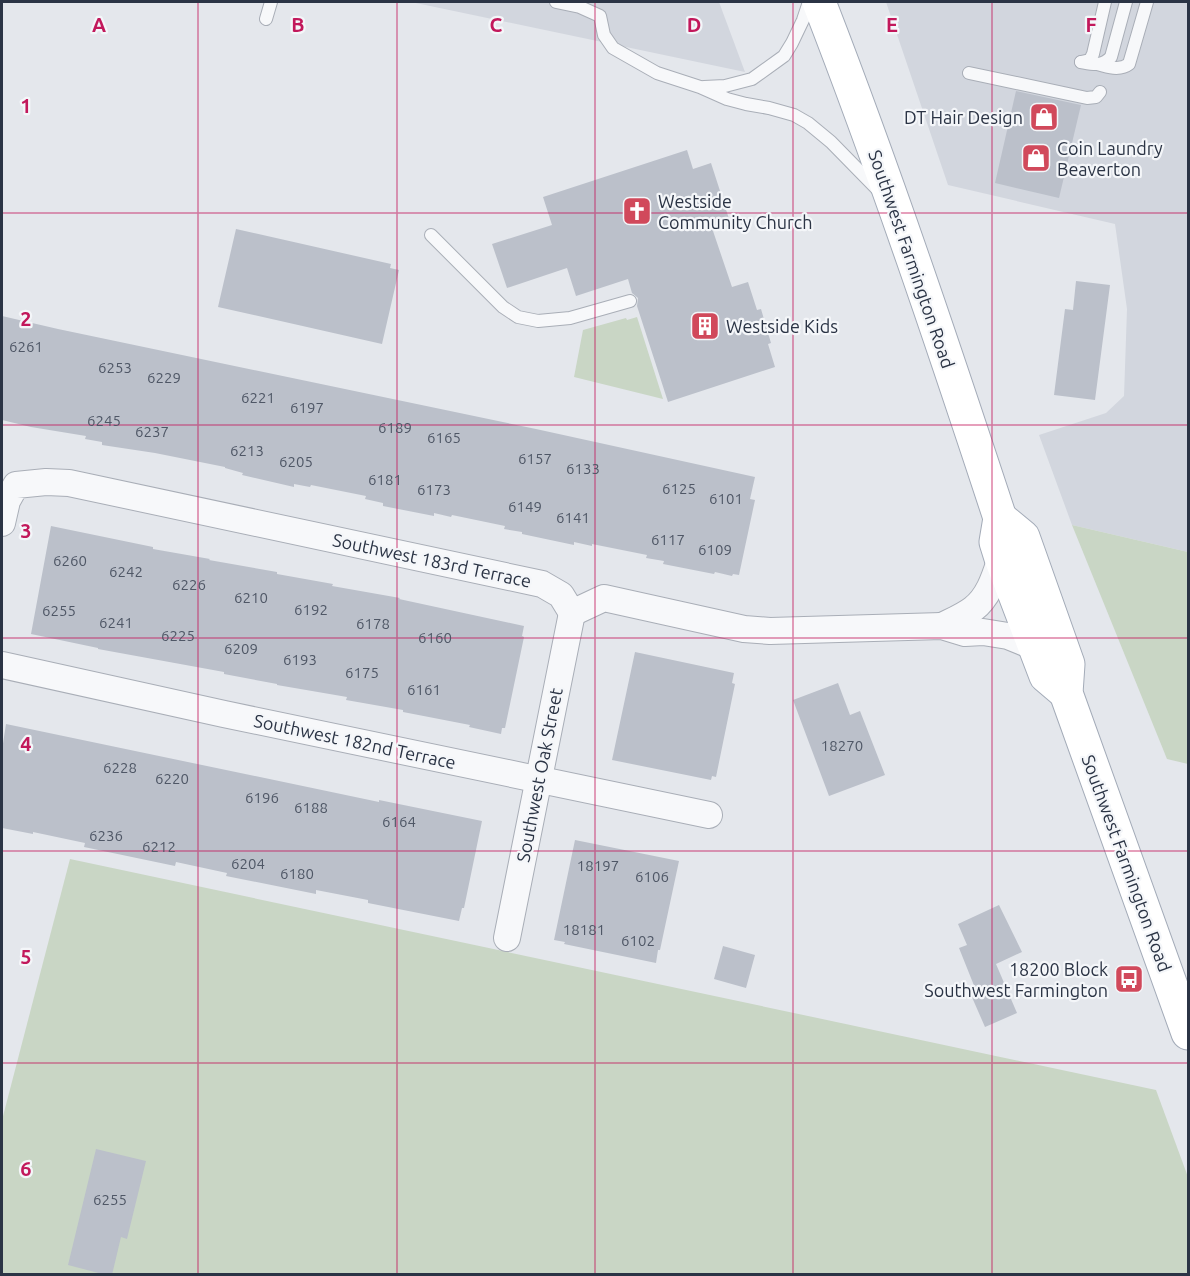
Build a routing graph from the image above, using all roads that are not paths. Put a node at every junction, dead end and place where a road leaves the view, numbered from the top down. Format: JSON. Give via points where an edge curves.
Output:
{"nodes":[{"id":1,"x":271,"y":2,"type":"edge"},
{"id":2,"x":556,"y":2,"type":"edge"},
{"id":3,"x":809,"y":2,"type":"edge"},
{"id":4,"x":819,"y":2,"type":"edge"},
{"id":5,"x":1106,"y":2,"type":"edge"},
{"id":6,"x":1126,"y":2,"type":"edge"},
{"id":7,"x":1147,"y":2,"type":"edge"},
{"id":8,"x":266,"y":19,"type":"dead end"},
{"id":9,"x":1097,"y":64,"type":"junction"},
{"id":10,"x":969,"y":73,"type":"dead end"},
{"id":11,"x":700,"y":87,"type":"junction"},
{"id":12,"x":1100,"y":92,"type":"dead end"},
{"id":13,"x":894,"y":207,"type":"junction"},
{"id":14,"x":431,"y":235,"type":"dead end"},
{"id":15,"x":630,"y":301,"type":"dead end"},
{"id":16,"x":1000,"y":518,"type":"junction"},
{"id":17,"x":2,"y":523,"type":"edge"},
{"id":18,"x":1001,"y":558,"type":"junction"},
{"id":19,"x":572,"y":613,"type":"junction"},
{"id":20,"x":942,"y":626,"type":"junction"},
{"id":21,"x":1035,"y":647,"type":"junction"},
{"id":22,"x":2,"y":665,"type":"edge"},
{"id":23,"x":1065,"y":693,"type":"junction"},
{"id":24,"x":539,"y":779,"type":"junction"},
{"id":25,"x":709,"y":815,"type":"dead end"},
{"id":26,"x":507,"y":938,"type":"dead end"},
{"id":27,"x":1188,"y":1033,"type":"edge"}],
"edges":[{"from":1,"to":8,"type":"lane"},
{"from":2,"to":11,"type":"lane","via":[[600,16],[604,35],[613,48],[657,74]]},
{"from":3,"to":11,"type":"lane","via":[[784,56],[752,79]]},
{"from":4,"to":13,"type":"main road","name":"Southwest Farmington Road"},
{"from":5,"to":9,"type":"lane","via":[[1093,54],[1090,60],[1081,62]]},
{"from":6,"to":9,"type":"lane","via":[[1111,57]]},
{"from":7,"to":9,"type":"lane","via":[[1129,64],[1118,68]]},
{"from":10,"to":12,"type":"lane","via":[[1088,98],[1096,98]]},
{"from":11,"to":13,"type":"lane","via":[[728,99],[794,115],[808,123]]},
{"from":13,"to":16,"type":"main road","name":"Southwest Farmington Road"},
{"from":14,"to":15,"type":"lane","via":[[503,307],[518,317],[538,321],[570,318]]},
{"from":16,"to":18,"type":"main road","name":"Southwest Farmington Road","via":[[996,542]]},
{"from":16,"to":23,"type":"main road","name":"Southwest Farmington Road","via":[[1023,537],[1068,664]]},
{"from":17,"to":19,"type":"street","name":"Southwest 183rd Terrace","via":[[16,485],[69,483],[542,584],[561,595]]},
{"from":18,"to":20,"type":"street","via":[[985,596],[973,609]]},
{"from":18,"to":21,"type":"main road","name":"Southwest Farmington Road"},
{"from":19,"to":20,"type":"street","via":[[604,598],[744,629]]},
{"from":19,"to":24,"type":"street","name":"Southwest Oak Street"},
{"from":20,"to":21,"type":"street","via":[[965,633],[1008,636]]},
{"from":21,"to":23,"type":"main road","name":"Southwest Farmington Road","via":[[1046,676]]},
{"from":22,"to":24,"type":"street","name":"Southwest 182nd Terrace"},
{"from":23,"to":27,"type":"main road","name":"Southwest Farmington Road"},
{"from":24,"to":25,"type":"street","name":"Southwest 182nd Terrace"},
{"from":24,"to":26,"type":"street","name":"Southwest Oak Street"}]}
